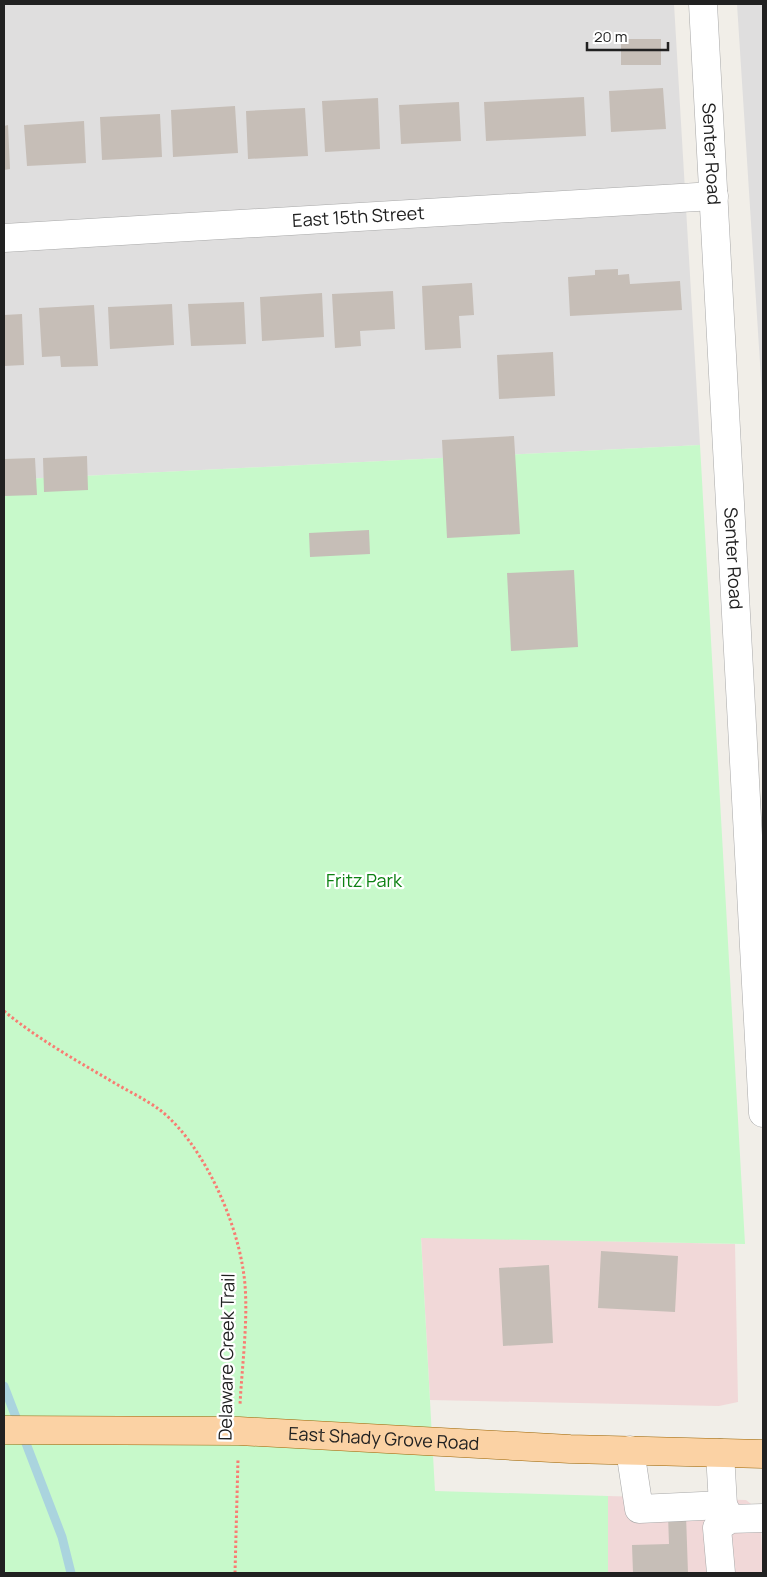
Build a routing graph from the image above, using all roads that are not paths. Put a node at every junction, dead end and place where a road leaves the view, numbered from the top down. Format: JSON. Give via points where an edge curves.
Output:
{"nodes":[{"id":1,"x":703,"y":4,"type":"edge"},
{"id":2,"x":714,"y":196,"type":"junction"},
{"id":3,"x":4,"y":238,"type":"edge"},
{"id":4,"x":755,"y":811,"type":"edge"},
{"id":5,"x":763,"y":1113,"type":"edge"},
{"id":6,"x":4,"y":1430,"type":"edge"},
{"id":7,"x":630,"y":1450,"type":"junction"},
{"id":8,"x":720,"y":1453,"type":"junction"},
{"id":9,"x":763,"y":1454,"type":"edge"},
{"id":10,"x":727,"y":1512,"type":"junction"},
{"id":11,"x":763,"y":1518,"type":"edge"},
{"id":12,"x":721,"y":1573,"type":"edge"}],
"edges":[{"from":1,"to":2,"type":"street","name":"Senter Road"},
{"from":2,"to":3,"type":"street","name":"East 15th Street"},
{"from":2,"to":4,"type":"street","name":"Senter Road"},
{"from":4,"to":5,"type":"street","name":"Senter Road"},
{"from":6,"to":7,"type":"main road","name":"East Shady Grove Road","via":[[239,1431]]},
{"from":7,"to":8,"type":"main road","name":"East Shady Grove Road"},
{"from":7,"to":10,"type":"street","via":[[639,1509]]},
{"from":8,"to":9,"type":"main road","name":"East Shady Grove Road"},
{"from":8,"to":10,"type":"street"},
{"from":10,"to":11,"type":"street"},
{"from":10,"to":12,"type":"street","via":[[717,1528]]}]}
